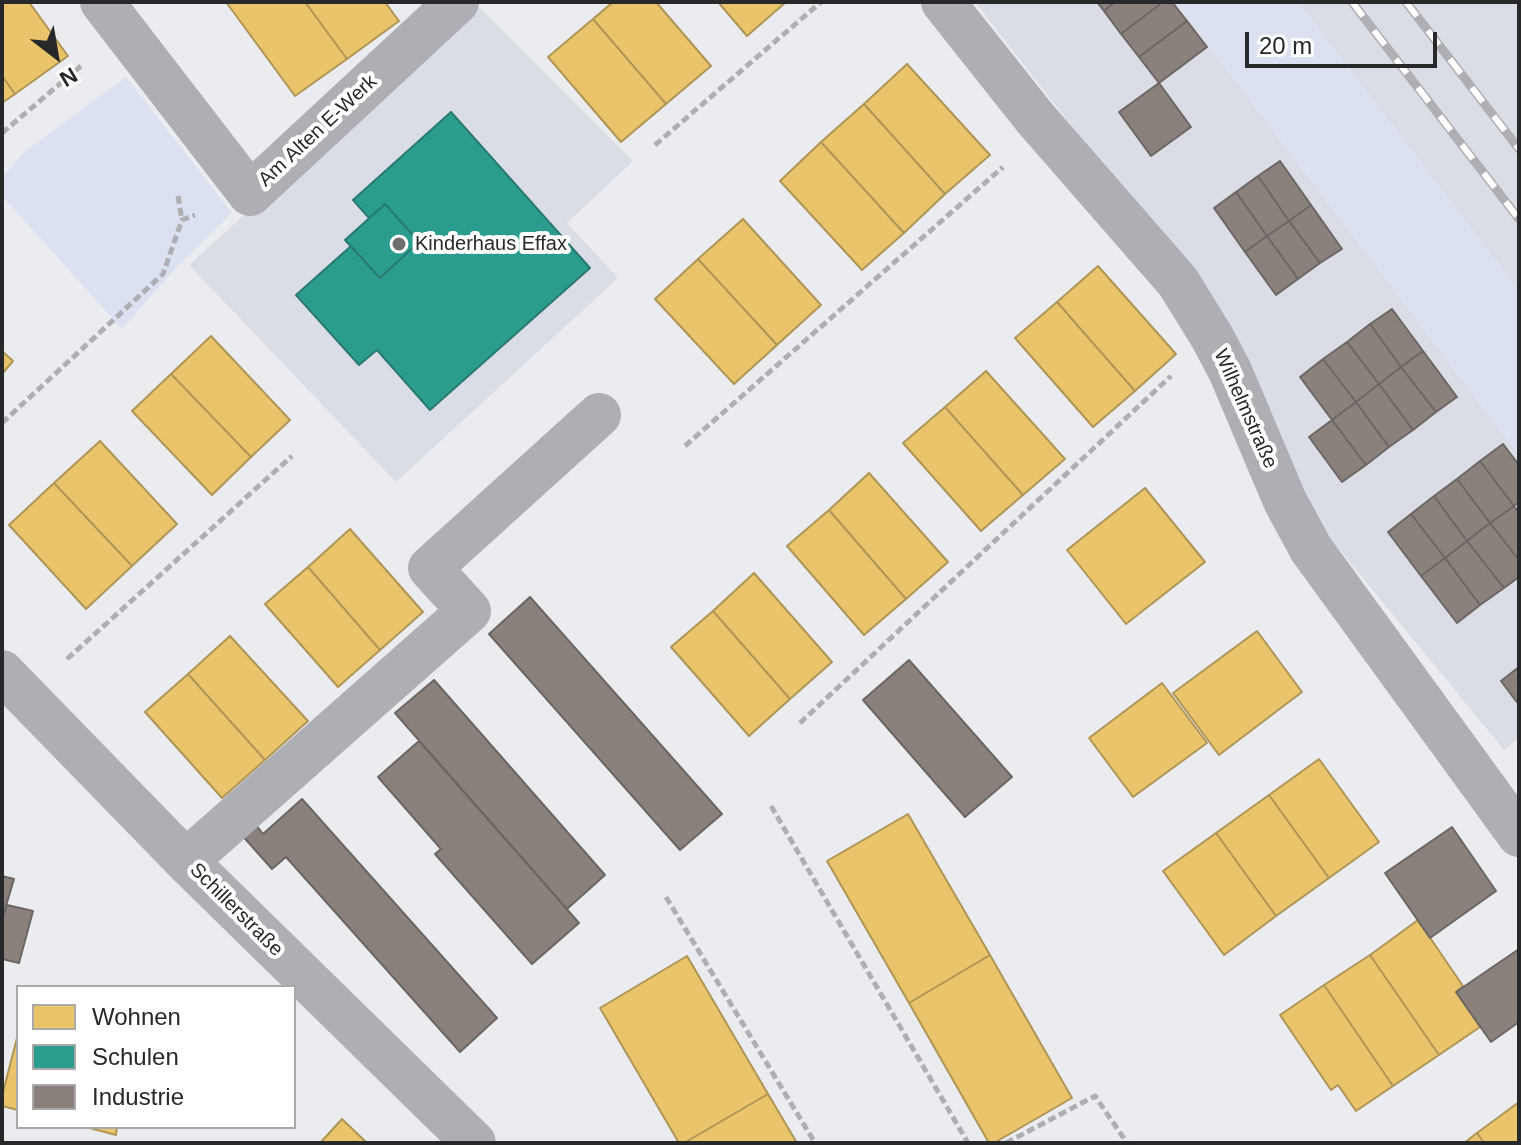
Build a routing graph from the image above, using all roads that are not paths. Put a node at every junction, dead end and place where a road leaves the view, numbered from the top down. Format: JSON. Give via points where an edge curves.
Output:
{"nodes":[{"id":1,"x":457,"y":2,"type":"edge"},
{"id":2,"x":943,"y":2,"type":"edge"},
{"id":3,"x":113,"y":16,"type":"edge"},
{"id":4,"x":599,"y":415,"type":"dead end"},
{"id":5,"x":14,"y":684,"type":"edge"},
{"id":6,"x":1519,"y":835,"type":"edge"},
{"id":7,"x":186,"y":861,"type":"junction"},
{"id":8,"x":474,"y":1143,"type":"edge"}],
"edges":[{"from":1,"to":3,"type":"street","name":"Am Alten E-Werk","via":[[250,194]]},
{"from":2,"to":6,"type":"street","name":"Wilhelmstraße","via":[[1178,282],[1230,371],[1311,549]]},
{"from":4,"to":7,"type":"street","via":[[430,568],[469,611]]},
{"from":5,"to":7,"type":"street","name":"Schillerstraße"},
{"from":7,"to":8,"type":"street","name":"Schillerstraße"}]}
